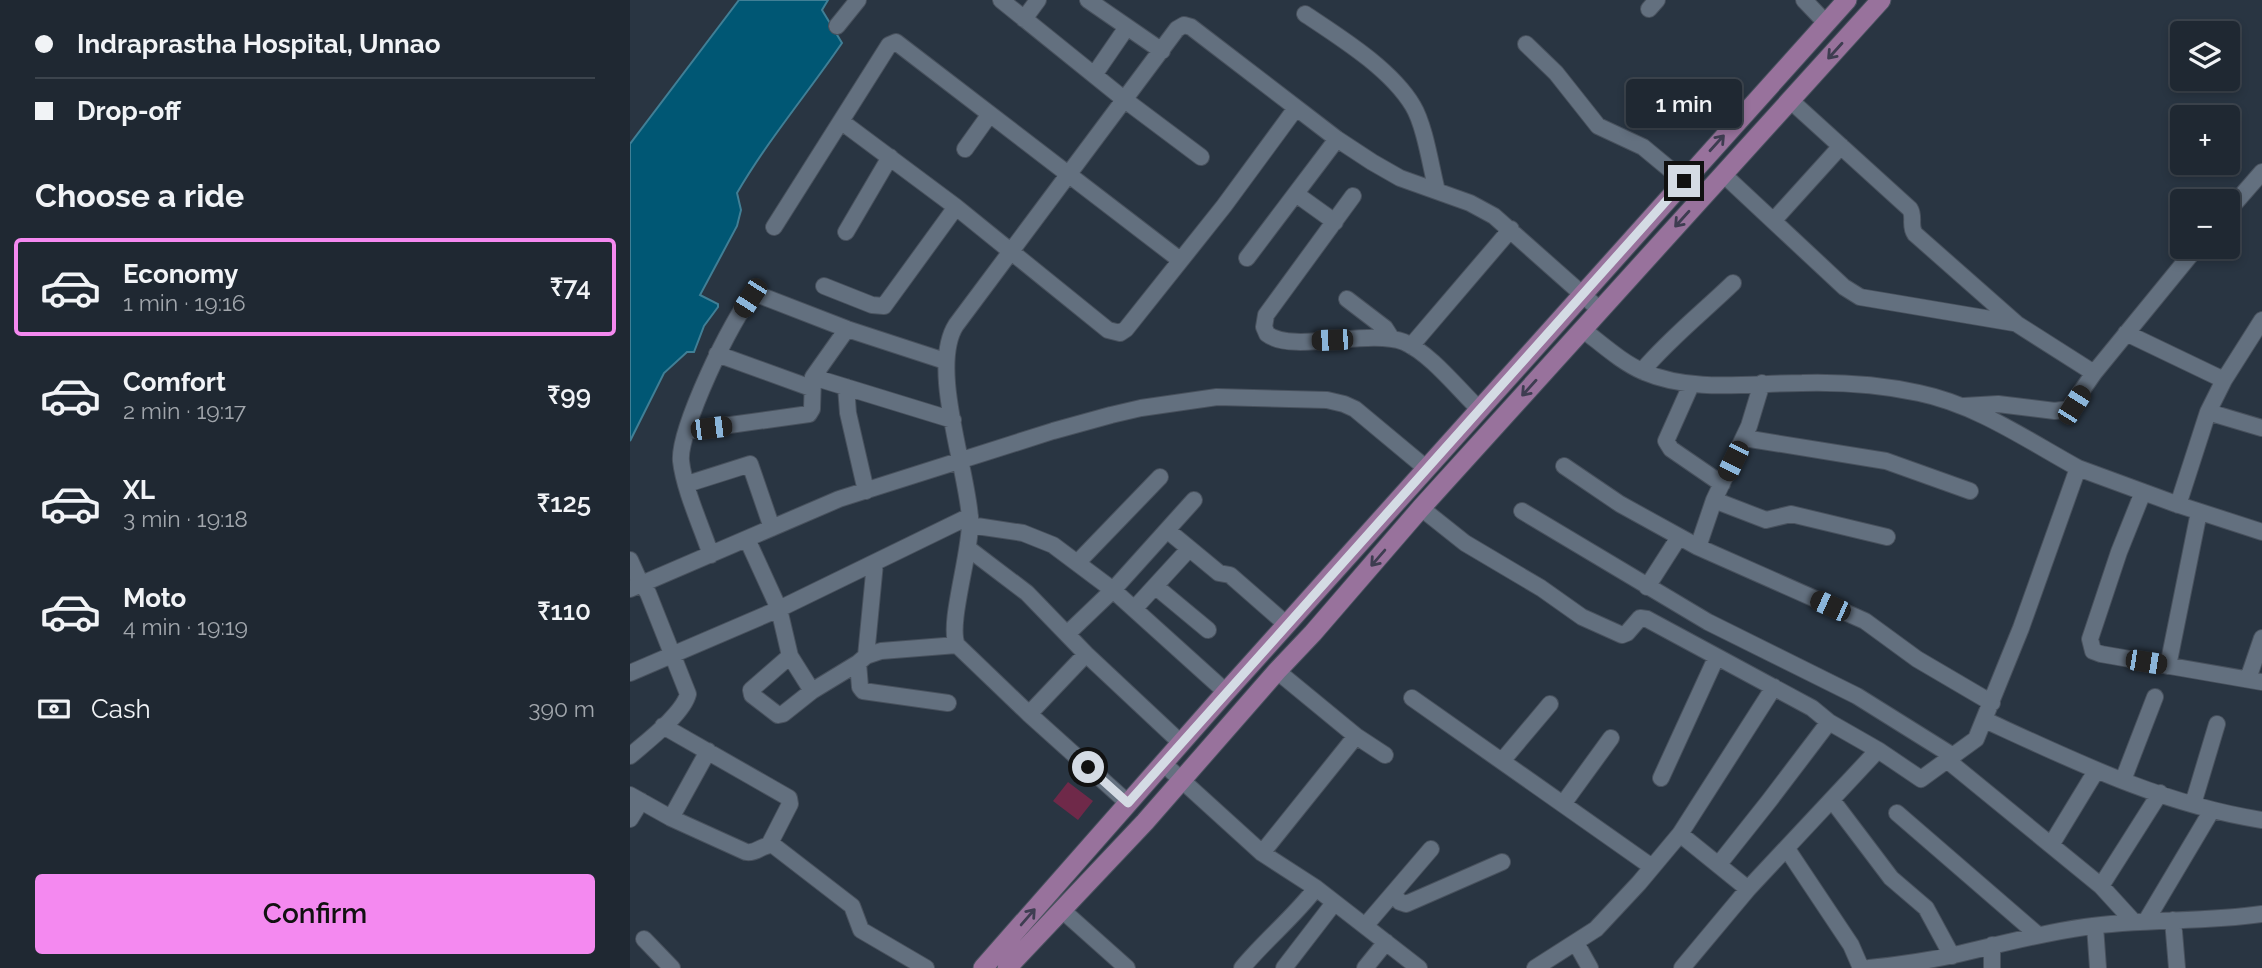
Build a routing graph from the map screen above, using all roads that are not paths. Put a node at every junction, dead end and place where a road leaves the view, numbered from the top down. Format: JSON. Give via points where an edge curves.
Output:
{"nodes":[{"id":1,"x":858,"y":0,"type":"edge"},
{"id":2,"x":1001,"y":0,"type":"edge"},
{"id":3,"x":1038,"y":0,"type":"edge"},
{"id":4,"x":1088,"y":0,"type":"edge"},
{"id":5,"x":1804,"y":0,"type":"edge"},
{"id":6,"x":1847,"y":0,"type":"edge"},
{"id":7,"x":1881,"y":0,"type":"edge"},
{"id":8,"x":1305,"y":14,"type":"dead end"},
{"id":9,"x":1024,"y":19,"type":"junction"},
{"id":10,"x":1826,"y":23,"type":"junction"},
{"id":11,"x":837,"y":26,"type":"dead end"},
{"id":12,"x":1127,"y":27,"type":"junction"},
{"id":13,"x":1526,"y":44,"type":"dead end"},
{"id":14,"x":1161,"y":51,"type":"junction"},
{"id":15,"x":1094,"y":75,"type":"junction"},
{"id":16,"x":1125,"y":100,"type":"junction"},
{"id":17,"x":1790,"y":100,"type":"junction"},
{"id":18,"x":1296,"y":108,"type":"junction"},
{"id":19,"x":990,"y":114,"type":"junction"},
{"id":20,"x":842,"y":122,"type":"junction"},
{"id":21,"x":1337,"y":139,"type":"junction"},
{"id":22,"x":1841,"y":146,"type":"junction"},
{"id":23,"x":965,"y":149,"type":"dead end"},
{"id":24,"x":890,"y":157,"type":"junction"},
{"id":25,"x":1201,"y":157,"type":"dead end"},
{"id":26,"x":1068,"y":174,"type":"junction"},
{"id":27,"x":1723,"y":174,"type":"junction"},
{"id":28,"x":2260,"y":178,"type":"edge"},
{"id":29,"x":1684,"y":181,"type":"junction"},
{"id":30,"x":1437,"y":191,"type":"junction"},
{"id":31,"x":1296,"y":194,"type":"junction"},
{"id":32,"x":1353,"y":196,"type":"dead end"},
{"id":33,"x":2240,"y":199,"type":"edge"},
{"id":34,"x":956,"y":206,"type":"junction"},
{"id":35,"x":1774,"y":220,"type":"junction"},
{"id":36,"x":1335,"y":222,"type":"junction"},
{"id":37,"x":774,"y":227,"type":"dead end"},
{"id":38,"x":1510,"y":229,"type":"junction"},
{"id":39,"x":846,"y":232,"type":"dead end"},
{"id":40,"x":1009,"y":251,"type":"junction"},
{"id":41,"x":1247,"y":258,"type":"dead end"},
{"id":42,"x":2187,"y":259,"type":"edge"},
{"id":43,"x":1180,"y":260,"type":"junction"},
{"id":44,"x":1733,"y":282,"type":"dead end"},
{"id":45,"x":824,"y":286,"type":"dead end"},
{"id":46,"x":1583,"y":294,"type":"junction"},
{"id":47,"x":1347,"y":299,"type":"dead end"},
{"id":48,"x":1600,"y":310,"type":"junction"},
{"id":49,"x":2262,"y":320,"type":"edge"},
{"id":50,"x":2017,"y":324,"type":"junction"},
{"id":51,"x":847,"y":329,"type":"junction"},
{"id":52,"x":1583,"y":329,"type":"junction"},
{"id":53,"x":2126,"y":333,"type":"junction"},
{"id":54,"x":1392,"y":339,"type":"junction"},
{"id":55,"x":1411,"y":346,"type":"junction"},
{"id":56,"x":717,"y":354,"type":"junction"},
{"id":57,"x":945,"y":362,"type":"junction"},
{"id":58,"x":1642,"y":371,"type":"junction"},
{"id":59,"x":2094,"y":373,"type":"junction"},
{"id":60,"x":2224,"y":380,"type":"junction"},
{"id":61,"x":812,"y":382,"type":"junction"},
{"id":62,"x":1762,"y":383,"type":"junction"},
{"id":63,"x":1691,"y":384,"type":"junction"},
{"id":64,"x":846,"y":387,"type":"junction"},
{"id":65,"x":1964,"y":406,"type":"junction"},
{"id":66,"x":1480,"y":410,"type":"junction"},
{"id":67,"x":2208,"y":412,"type":"junction"},
{"id":68,"x":953,"y":420,"type":"junction"},
{"id":69,"x":2262,"y":428,"type":"edge"},
{"id":70,"x":687,"y":431,"type":"junction"},
{"id":71,"x":1744,"y":438,"type":"junction"},
{"id":72,"x":962,"y":460,"type":"junction"},
{"id":73,"x":1564,"y":466,"type":"dead end"},
{"id":74,"x":1427,"y":468,"type":"junction"},
{"id":75,"x":2078,"y":468,"type":"junction"},
{"id":76,"x":1160,"y":477,"type":"dead end"},
{"id":77,"x":687,"y":484,"type":"junction"},
{"id":78,"x":1722,"y":484,"type":"junction"},
{"id":79,"x":866,"y":491,"type":"junction"},
{"id":80,"x":1970,"y":491,"type":"dead end"},
{"id":81,"x":2143,"y":492,"type":"junction"},
{"id":82,"x":1194,"y":500,"type":"dead end"},
{"id":83,"x":1714,"y":500,"type":"junction"},
{"id":84,"x":2179,"y":505,"type":"junction"},
{"id":85,"x":1421,"y":508,"type":"junction"},
{"id":86,"x":1522,"y":511,"type":"dead end"},
{"id":87,"x":2199,"y":512,"type":"junction"},
{"id":88,"x":970,"y":520,"type":"junction"},
{"id":89,"x":772,"y":528,"type":"junction"},
{"id":90,"x":1167,"y":530,"type":"junction"},
{"id":91,"x":2262,"y":532,"type":"edge"},
{"id":92,"x":1679,"y":537,"type":"junction"},
{"id":93,"x":1887,"y":537,"type":"dead end"},
{"id":94,"x":747,"y":539,"type":"junction"},
{"id":95,"x":1698,"y":547,"type":"junction"},
{"id":96,"x":1189,"y":548,"type":"junction"},
{"id":97,"x":969,"y":549,"type":"junction"},
{"id":98,"x":711,"y":555,"type":"junction"},
{"id":99,"x":630,"y":560,"type":"edge"},
{"id":100,"x":1078,"y":562,"type":"junction"},
{"id":101,"x":876,"y":563,"type":"junction"},
{"id":102,"x":1155,"y":586,"type":"junction"},
{"id":103,"x":636,"y":587,"type":"edge"},
{"id":104,"x":1647,"y":587,"type":"junction"},
{"id":105,"x":1113,"y":590,"type":"junction"},
{"id":106,"x":779,"y":609,"type":"junction"},
{"id":107,"x":1134,"y":609,"type":"junction"},
{"id":108,"x":1705,"y":620,"type":"junction"},
{"id":109,"x":1286,"y":624,"type":"junction"},
{"id":110,"x":1208,"y":630,"type":"dead end"},
{"id":111,"x":1068,"y":634,"type":"junction"},
{"id":112,"x":2262,"y":638,"type":"edge"},
{"id":113,"x":957,"y":645,"type":"junction"},
{"id":114,"x":1693,"y":645,"type":"junction"},
{"id":115,"x":1086,"y":654,"type":"junction"},
{"id":116,"x":672,"y":656,"type":"junction"},
{"id":117,"x":790,"y":656,"type":"junction"},
{"id":118,"x":1716,"y":658,"type":"junction"},
{"id":119,"x":862,"y":659,"type":"junction"},
{"id":120,"x":2168,"y":666,"type":"junction"},
{"id":121,"x":1277,"y":671,"type":"junction"},
{"id":122,"x":630,"y":673,"type":"edge"},
{"id":123,"x":2255,"y":680,"type":"edge"},
{"id":124,"x":1828,"y":682,"type":"junction"},
{"id":125,"x":1774,"y":687,"type":"junction"},
{"id":126,"x":812,"y":691,"type":"junction"},
{"id":127,"x":1226,"y":692,"type":"junction"},
{"id":128,"x":2155,"y":697,"type":"dead end"},
{"id":129,"x":1412,"y":698,"type":"dead end"},
{"id":130,"x":948,"y":703,"type":"dead end"},
{"id":131,"x":1992,"y":703,"type":"junction"},
{"id":132,"x":1550,"y":704,"type":"dead end"},
{"id":133,"x":1812,"y":708,"type":"junction"},
{"id":134,"x":1029,"y":714,"type":"junction"},
{"id":135,"x":1985,"y":720,"type":"junction"},
{"id":136,"x":1829,"y":722,"type":"junction"},
{"id":137,"x":2217,"y":724,"type":"dead end"},
{"id":138,"x":663,"y":726,"type":"junction"},
{"id":139,"x":1356,"y":736,"type":"junction"},
{"id":140,"x":1611,"y":738,"type":"dead end"},
{"id":141,"x":1181,"y":743,"type":"junction"},
{"id":142,"x":1878,"y":750,"type":"junction"},
{"id":143,"x":708,"y":751,"type":"junction"},
{"id":144,"x":1385,"y":755,"type":"dead end"},
{"id":145,"x":630,"y":756,"type":"edge"},
{"id":146,"x":1950,"y":758,"type":"junction"},
{"id":147,"x":1502,"y":761,"type":"junction"},
{"id":148,"x":1164,"y":764,"type":"junction"},
{"id":149,"x":2096,"y":771,"type":"junction"},
{"id":150,"x":1661,"y":778,"type":"dead end"},
{"id":151,"x":1181,"y":779,"type":"junction"},
{"id":152,"x":2123,"y":780,"type":"junction"},
{"id":153,"x":2160,"y":793,"type":"junction"},
{"id":154,"x":635,"y":798,"type":"edge"},
{"id":155,"x":1832,"y":800,"type":"junction"},
{"id":156,"x":1128,"y":803,"type":"junction"},
{"id":157,"x":1563,"y":804,"type":"junction"},
{"id":158,"x":2193,"y":804,"type":"junction"},
{"id":159,"x":2212,"y":810,"type":"junction"},
{"id":160,"x":1897,"y":813,"type":"dead end"},
{"id":161,"x":671,"y":818,"type":"junction"},
{"id":162,"x":630,"y":819,"type":"edge"},
{"id":163,"x":2262,"y":820,"type":"edge"},
{"id":164,"x":1680,"y":834,"type":"junction"},
{"id":165,"x":769,"y":845,"type":"junction"},
{"id":166,"x":2051,"y":845,"type":"junction"},
{"id":167,"x":1431,"y":849,"type":"dead end"},
{"id":168,"x":1787,"y":849,"type":"junction"},
{"id":169,"x":1262,"y":853,"type":"junction"},
{"id":170,"x":1502,"y":862,"type":"dead end"},
{"id":171,"x":1718,"y":864,"type":"junction"},
{"id":172,"x":1652,"y":867,"type":"junction"},
{"id":173,"x":2101,"y":886,"type":"junction"},
{"id":174,"x":1317,"y":888,"type":"junction"},
{"id":175,"x":1748,"y":889,"type":"junction"},
{"id":176,"x":1392,"y":894,"type":"junction"},
{"id":177,"x":1334,"y":903,"type":"junction"},
{"id":178,"x":1062,"y":910,"type":"junction"},
{"id":179,"x":2262,"y":914,"type":"edge"},
{"id":180,"x":2173,"y":920,"type":"junction"},
{"id":181,"x":2140,"y":921,"type":"junction"},
{"id":182,"x":1364,"y":926,"type":"junction"},
{"id":183,"x":2095,"y":926,"type":"junction"},
{"id":184,"x":2038,"y":935,"type":"junction"},
{"id":185,"x":644,"y":939,"type":"dead end"},
{"id":186,"x":1386,"y":942,"type":"junction"},
{"id":187,"x":1576,"y":943,"type":"junction"},
{"id":188,"x":1992,"y":945,"type":"junction"},
{"id":189,"x":1948,"y":960,"type":"edge"},
{"id":190,"x":1891,"y":967,"type":"edge"},
{"id":191,"x":672,"y":968,"type":"edge"},
{"id":192,"x":926,"y":968,"type":"edge"},
{"id":193,"x":983,"y":968,"type":"edge"},
{"id":194,"x":1007,"y":968,"type":"edge"},
{"id":195,"x":1128,"y":968,"type":"edge"},
{"id":196,"x":1242,"y":968,"type":"edge"},
{"id":197,"x":1284,"y":968,"type":"edge"},
{"id":198,"x":1365,"y":968,"type":"edge"},
{"id":199,"x":1419,"y":968,"type":"edge"},
{"id":200,"x":1535,"y":968,"type":"edge"},
{"id":201,"x":1590,"y":968,"type":"edge"},
{"id":202,"x":1682,"y":968,"type":"edge"},
{"id":203,"x":1861,"y":968,"type":"edge"},
{"id":204,"x":1869,"y":968,"type":"edge"},
{"id":205,"x":1992,"y":968,"type":"edge"},
{"id":206,"x":2098,"y":968,"type":"edge"},
{"id":207,"x":2176,"y":968,"type":"edge"}],
"edges":[{"from":1,"to":11,"type":"street"},
{"from":2,"to":9,"type":"street"},
{"from":3,"to":9,"type":"street"},
{"from":4,"to":12,"type":"street"},
{"from":5,"to":10,"type":"street"},
{"from":6,"to":10,"type":"main road"},
{"from":7,"to":17,"type":"main road","one_way":true},
{"from":8,"to":30,"type":"street","via":[[1358,50],[1413,105]]},
{"from":9,"to":15,"type":"street"},
{"from":29,"to":10,"type":"main road","one_way":true},
{"from":12,"to":14,"type":"street"},
{"from":12,"to":15,"type":"street"},
{"from":13,"to":29,"type":"street","via":[[1598,126],[1643,147]]},
{"from":14,"to":16,"type":"street"},
{"from":14,"to":18,"type":"street","via":[[1177,29],[1187,25]]},
{"from":15,"to":16,"type":"street"},
{"from":16,"to":25,"type":"street"},
{"from":16,"to":26,"type":"street"},
{"from":17,"to":22,"type":"street"},
{"from":17,"to":27,"type":"main road"},
{"from":18,"to":21,"type":"street"},
{"from":18,"to":43,"type":"street"},
{"from":19,"to":20,"type":"street","via":[[893,42]]},
{"from":19,"to":23,"type":"street"},
{"from":19,"to":26,"type":"street"},
{"from":20,"to":24,"type":"street"},
{"from":20,"to":37,"type":"street"},
{"from":21,"to":30,"type":"street","via":[[1400,178]]},
{"from":21,"to":31,"type":"street"},
{"from":22,"to":35,"type":"street"},
{"from":22,"to":50,"type":"street","via":[[1912,212],[1915,234]]},
{"from":24,"to":34,"type":"street"},
{"from":24,"to":39,"type":"street"},
{"from":26,"to":40,"type":"street"},
{"from":26,"to":43,"type":"street"},
{"from":27,"to":35,"type":"street"},
{"from":27,"to":48,"type":"main road","one_way":true},
{"from":28,"to":33,"type":"street"},
{"from":29,"to":46,"type":"main road"},
{"from":30,"to":38,"type":"street","via":[[1484,210]]},
{"from":31,"to":36,"type":"street"},
{"from":31,"to":41,"type":"street"},
{"from":32,"to":36,"type":"street"},
{"from":34,"to":40,"type":"street"},
{"from":34,"to":45,"type":"street","via":[[884,306]]},
{"from":35,"to":50,"type":"street","via":[[1860,297]]},
{"from":36,"to":54,"type":"street","via":[[1266,315],[1265,331],[1283,341]]},
{"from":38,"to":46,"type":"street"},
{"from":38,"to":55,"type":"street"},
{"from":40,"to":43,"type":"street","via":[[1114,333],[1126,329]]},
{"from":40,"to":57,"type":"street","via":[[951,331]]},
{"from":42,"to":53,"type":"street"},
{"from":44,"to":58,"type":"street","via":[[1666,342]]},
{"from":46,"to":48,"type":"street"},
{"from":46,"to":66,"type":"main road"},
{"from":47,"to":54,"type":"street","via":[[1385,328]]},
{"from":48,"to":52,"type":"main road"},
{"from":49,"to":60,"type":"street"},
{"from":50,"to":59,"type":"street"},
{"from":51,"to":56,"type":"street","via":[[756,293]]},
{"from":51,"to":57,"type":"street"},
{"from":51,"to":61,"type":"street"},
{"from":52,"to":58,"type":"street"},
{"from":52,"to":85,"type":"main road","one_way":true},
{"from":53,"to":59,"type":"street"},
{"from":53,"to":60,"type":"street"},
{"from":54,"to":55,"type":"street"},
{"from":55,"to":66,"type":"street"},
{"from":56,"to":61,"type":"street"},
{"from":56,"to":70,"type":"street"},
{"from":57,"to":68,"type":"street"},
{"from":58,"to":63,"type":"street"},
{"from":59,"to":65,"type":"street","via":[[2074,405],[2063,411],[1998,404]]},
{"from":60,"to":67,"type":"street"},
{"from":61,"to":64,"type":"street"},
{"from":61,"to":70,"type":"street","via":[[812,409],[805,416]]},
{"from":62,"to":63,"type":"street"},
{"from":62,"to":65,"type":"street","via":[[1894,389]]},
{"from":62,"to":71,"type":"street"},
{"from":63,"to":78,"type":"street","via":[[1666,442]]},
{"from":64,"to":68,"type":"street"},
{"from":64,"to":79,"type":"street"},
{"from":65,"to":75,"type":"street"},
{"from":66,"to":74,"type":"main road"},
{"from":67,"to":69,"type":"street"},
{"from":67,"to":84,"type":"street"},
{"from":68,"to":72,"type":"street"},
{"from":70,"to":77,"type":"street","via":[[681,453]]},
{"from":71,"to":78,"type":"street"},
{"from":71,"to":80,"type":"street","via":[[1886,461]]},
{"from":72,"to":74,"type":"street","via":[[1141,408],[1217,397],[1285,398],[1327,400],[1355,409]]},
{"from":72,"to":79,"type":"street"},
{"from":72,"to":88,"type":"street"},
{"from":73,"to":92,"type":"street"},
{"from":74,"to":109,"type":"main road"},
{"from":75,"to":81,"type":"street"},
{"from":75,"to":131,"type":"street"},
{"from":76,"to":100,"type":"street"},
{"from":77,"to":89,"type":"street","via":[[750,464]]},
{"from":77,"to":98,"type":"street"},
{"from":78,"to":83,"type":"street"},
{"from":79,"to":89,"type":"street"},
{"from":81,"to":84,"type":"street"},
{"from":81,"to":120,"type":"street","via":[[2090,646],[2101,654]]},
{"from":82,"to":90,"type":"street"},
{"from":83,"to":93,"type":"street","via":[[1766,520],[1791,514]]},
{"from":83,"to":95,"type":"street"},
{"from":84,"to":87,"type":"street"},
{"from":85,"to":114,"type":"street","via":[[1465,543],[1616,635],[1627,634],[1643,617]]},
{"from":85,"to":121,"type":"main road","one_way":true},
{"from":86,"to":104,"type":"street"},
{"from":87,"to":91,"type":"street"},
{"from":87,"to":120,"type":"street"},
{"from":88,"to":97,"type":"street"},
{"from":88,"to":100,"type":"street","via":[[1038,538]]},
{"from":88,"to":101,"type":"street"},
{"from":89,"to":94,"type":"street"},
{"from":90,"to":96,"type":"street"},
{"from":90,"to":105,"type":"street"},
{"from":92,"to":95,"type":"street"},
{"from":92,"to":104,"type":"street"},
{"from":94,"to":98,"type":"street"},
{"from":94,"to":106,"type":"street"},
{"from":95,"to":131,"type":"street","via":[[1865,621],[1917,659]]},
{"from":96,"to":102,"type":"street"},
{"from":96,"to":109,"type":"street"},
{"from":97,"to":111,"type":"street","via":[[1027,593]]},
{"from":97,"to":113,"type":"street","via":[[954,624]]},
{"from":98,"to":103,"type":"street"},
{"from":99,"to":103,"type":"street"},
{"from":100,"to":105,"type":"street"},
{"from":101,"to":106,"type":"street"},
{"from":101,"to":119,"type":"street"},
{"from":102,"to":107,"type":"street"},
{"from":102,"to":110,"type":"street"},
{"from":103,"to":116,"type":"street","via":[[648,593]]},
{"from":104,"to":108,"type":"street"},
{"from":105,"to":107,"type":"street"},
{"from":105,"to":111,"type":"street"},
{"from":106,"to":116,"type":"street"},
{"from":106,"to":117,"type":"street"},
{"from":107,"to":127,"type":"street"},
{"from":108,"to":114,"type":"street"},
{"from":108,"to":124,"type":"street"},
{"from":109,"to":127,"type":"main road"},
{"from":111,"to":115,"type":"street"},
{"from":112,"to":123,"type":"street"},
{"from":113,"to":119,"type":"street","via":[[881,651]]},
{"from":113,"to":134,"type":"street"},
{"from":114,"to":118,"type":"street"},
{"from":115,"to":134,"type":"street"},
{"from":115,"to":141,"type":"street"},
{"from":116,"to":122,"type":"street"},
{"from":116,"to":138,"type":"street","via":[[688,696]]},
{"from":117,"to":126,"type":"street"},
{"from":117,"to":126,"type":"street","via":[[752,688],[751,694],[780,715]]},
{"from":118,"to":125,"type":"street"},
{"from":118,"to":150,"type":"street"},
{"from":119,"to":126,"type":"street"},
{"from":119,"to":130,"type":"street","via":[[863,691]]},
{"from":120,"to":123,"type":"street"},
{"from":121,"to":139,"type":"street"},
{"from":121,"to":151,"type":"main road"},
{"from":124,"to":133,"type":"street"},
{"from":124,"to":146,"type":"street"},
{"from":125,"to":133,"type":"street"},
{"from":125,"to":164,"type":"street"},
{"from":127,"to":141,"type":"main road"},
{"from":128,"to":152,"type":"street"},
{"from":129,"to":147,"type":"street"},
{"from":131,"to":135,"type":"street"},
{"from":132,"to":147,"type":"street"},
{"from":133,"to":136,"type":"street"},
{"from":134,"to":156,"type":"street"},
{"from":135,"to":146,"type":"street","via":[[1976,739]]},
{"from":135,"to":149,"type":"street"},
{"from":136,"to":142,"type":"street"},
{"from":136,"to":171,"type":"street"},
{"from":137,"to":158,"type":"street"},
{"from":138,"to":143,"type":"street"},
{"from":138,"to":145,"type":"street"},
{"from":139,"to":144,"type":"street"},
{"from":139,"to":169,"type":"street"},
{"from":140,"to":157,"type":"street"},
{"from":141,"to":148,"type":"main road"},
{"from":142,"to":146,"type":"street","via":[[1921,779]]},
{"from":142,"to":155,"type":"street"},
{"from":143,"to":161,"type":"street"},
{"from":143,"to":165,"type":"street","via":[[789,798]]},
{"from":146,"to":166,"type":"street"},
{"from":147,"to":157,"type":"street"},
{"from":148,"to":151,"type":"street"},
{"from":148,"to":156,"type":"main road"},
{"from":149,"to":152,"type":"street"},
{"from":149,"to":166,"type":"street"},
{"from":151,"to":169,"type":"street"},
{"from":151,"to":178,"type":"main road"},
{"from":152,"to":153,"type":"street"},
{"from":153,"to":158,"type":"street"},
{"from":153,"to":173,"type":"street"},
{"from":154,"to":161,"type":"street"},
{"from":154,"to":162,"type":"street"},
{"from":155,"to":168,"type":"street"},
{"from":155,"to":189,"type":"street","via":[[1891,878],[1926,908]]},
{"from":193,"to":156,"type":"main road","one_way":true},
{"from":157,"to":172,"type":"street"},
{"from":158,"to":159,"type":"street"},
{"from":159,"to":163,"type":"street"},
{"from":159,"to":181,"type":"street"},
{"from":160,"to":184,"type":"street"},
{"from":161,"to":165,"type":"street","via":[[746,852],[755,853]]},
{"from":164,"to":171,"type":"street"},
{"from":164,"to":172,"type":"street"},
{"from":165,"to":192,"type":"street","via":[[852,906],[861,930]]},
{"from":166,"to":173,"type":"street"},
{"from":167,"to":176,"type":"street"},
{"from":168,"to":175,"type":"street"},
{"from":168,"to":203,"type":"street","via":[[1846,937]]},
{"from":169,"to":174,"type":"street"},
{"from":170,"to":176,"type":"street","via":[[1406,904]]},
{"from":171,"to":175,"type":"street"},
{"from":172,"to":187,"type":"street","via":[[1596,929]]},
{"from":173,"to":181,"type":"street"},
{"from":174,"to":177,"type":"street"},
{"from":174,"to":196,"type":"street"},
{"from":175,"to":202,"type":"street"},
{"from":176,"to":182,"type":"street"},
{"from":177,"to":182,"type":"street"},
{"from":177,"to":197,"type":"street"},
{"from":178,"to":194,"type":"main road"},
{"from":178,"to":195,"type":"street"},
{"from":179,"to":180,"type":"street"},
{"from":180,"to":181,"type":"street"},
{"from":180,"to":207,"type":"street"},
{"from":181,"to":183,"type":"street"},
{"from":182,"to":186,"type":"street"},
{"from":183,"to":184,"type":"street"},
{"from":183,"to":206,"type":"street"},
{"from":184,"to":188,"type":"street"},
{"from":185,"to":191,"type":"street"},
{"from":186,"to":198,"type":"street"},
{"from":186,"to":199,"type":"street"},
{"from":187,"to":200,"type":"street"},
{"from":187,"to":201,"type":"street"},
{"from":188,"to":189,"type":"street"},
{"from":188,"to":205,"type":"street"},
{"from":189,"to":190,"type":"street"},
{"from":190,"to":204,"type":"street"}]}
